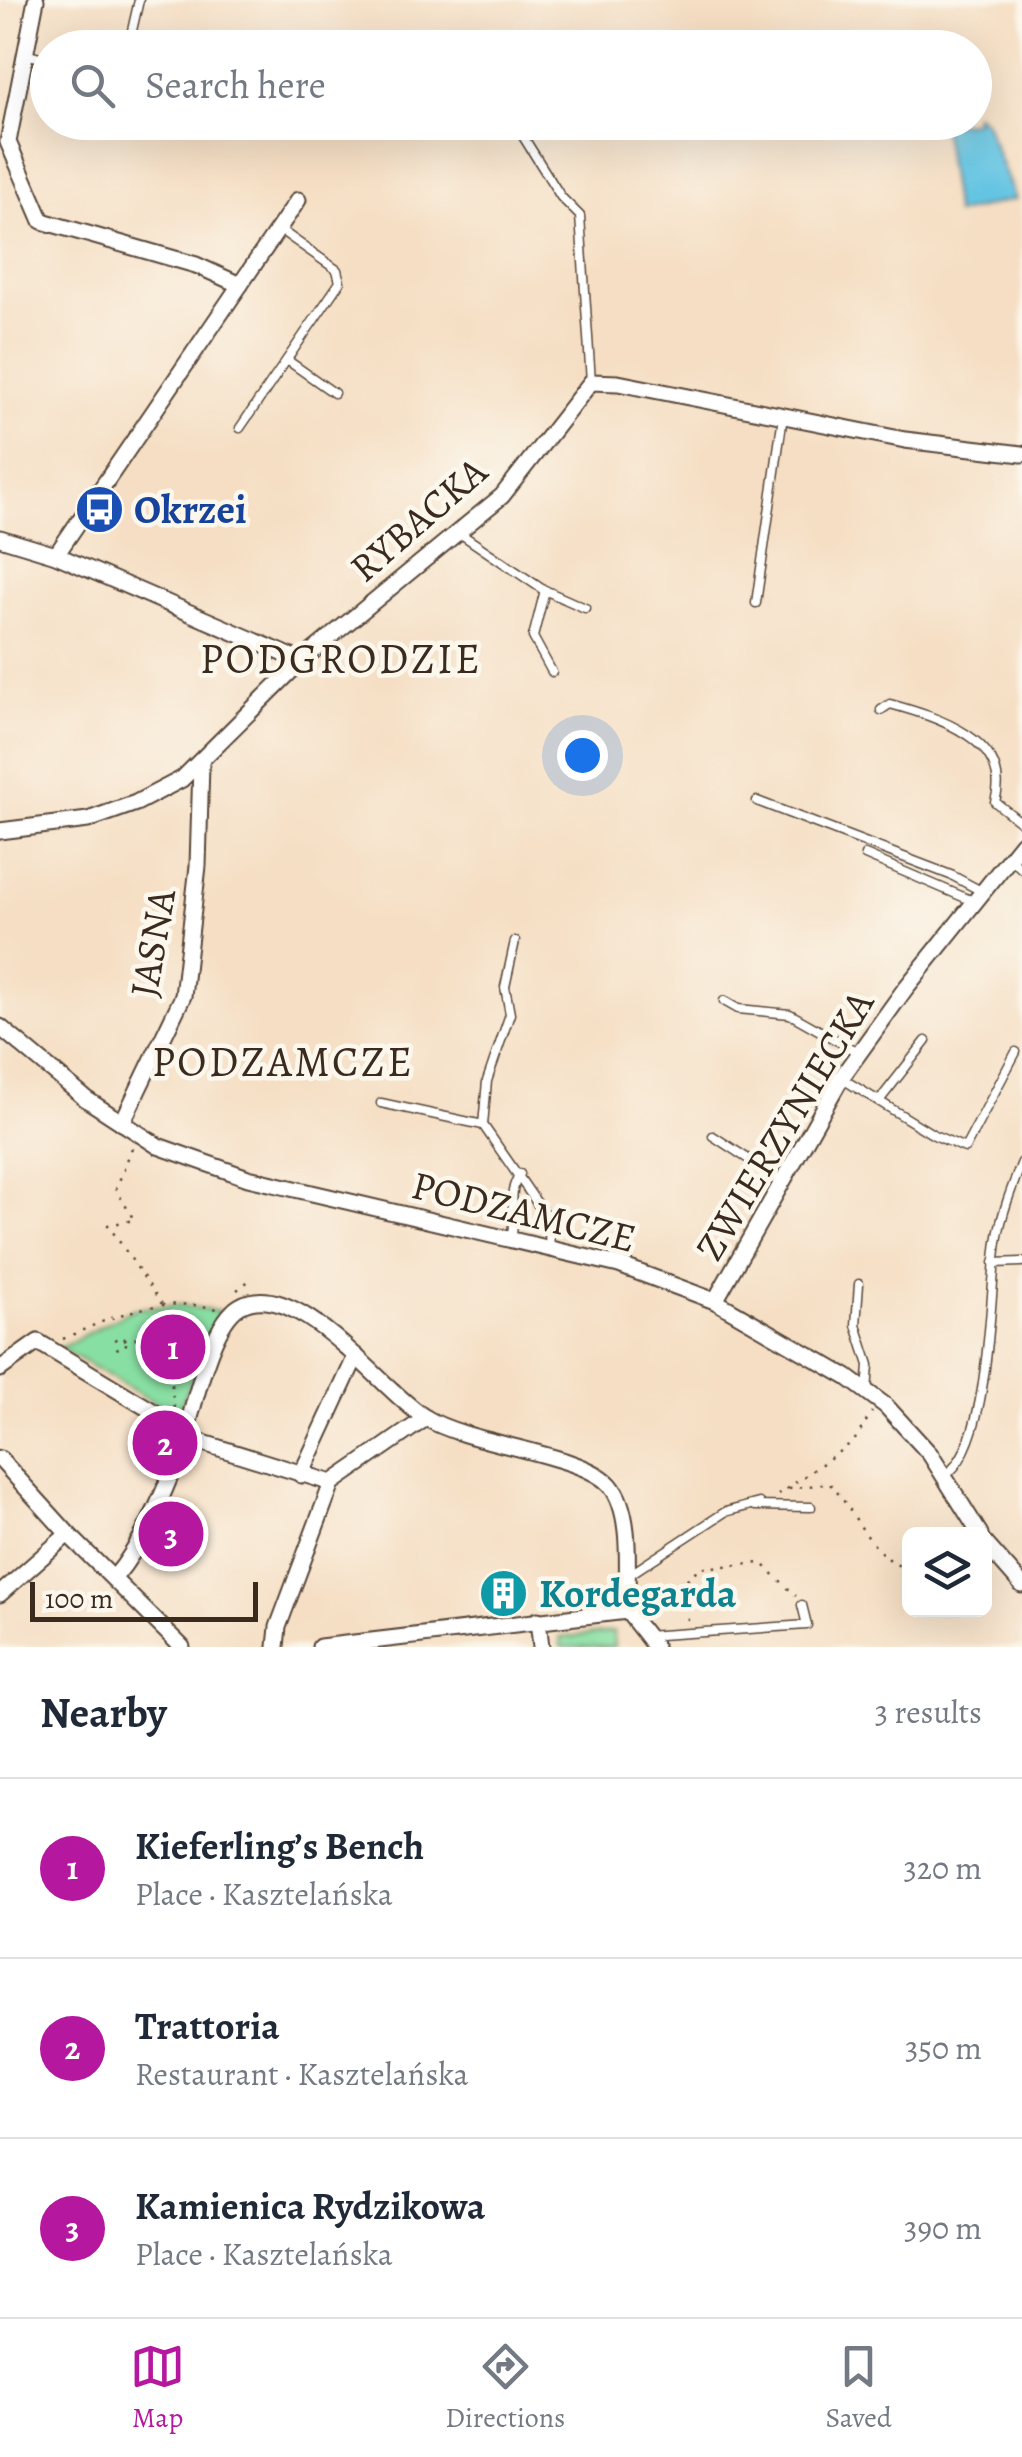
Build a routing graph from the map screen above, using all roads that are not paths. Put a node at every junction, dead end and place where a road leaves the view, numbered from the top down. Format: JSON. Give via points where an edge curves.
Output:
{"nodes":[{"id":1,"x":36,"y":0,"type":"edge"},
{"id":2,"x":139,"y":0,"type":"edge"},
{"id":3,"x":132,"y":30,"type":"edge"},
{"id":4,"x":25,"y":54,"type":"junction"},
{"id":5,"x":30,"y":55,"type":"edge"},
{"id":6,"x":6,"y":127,"type":"edge"},
{"id":7,"x":525,"y":140,"type":"edge"},
{"id":8,"x":298,"y":200,"type":"dead end"},
{"id":9,"x":279,"y":229,"type":"junction"},
{"id":10,"x":240,"y":286,"type":"junction"},
{"id":11,"x":287,"y":360,"type":"junction"},
{"id":12,"x":591,"y":382,"type":"junction"},
{"id":13,"x":334,"y":393,"type":"dead end"},
{"id":14,"x":783,"y":416,"type":"junction"},
{"id":15,"x":240,"y":428,"type":"dead end"},
{"id":16,"x":1022,"y":454,"type":"edge"},
{"id":17,"x":458,"y":532,"type":"junction"},
{"id":18,"x":0,"y":538,"type":"edge"},
{"id":19,"x":56,"y":555,"type":"junction"},
{"id":20,"x":545,"y":590,"type":"junction"},
{"id":21,"x":756,"y":603,"type":"dead end"},
{"id":22,"x":585,"y":608,"type":"dead end"},
{"id":23,"x":301,"y":661,"type":"junction"},
{"id":24,"x":552,"y":672,"type":"dead end"},
{"id":25,"x":881,"y":710,"type":"dead end"},
{"id":26,"x":201,"y":764,"type":"junction"},
{"id":27,"x":757,"y":802,"type":"dead end"},
{"id":28,"x":1022,"y":823,"type":"edge"},
{"id":29,"x":0,"y":832,"type":"edge"},
{"id":30,"x":1022,"y":843,"type":"edge"},
{"id":31,"x":864,"y":855,"type":"dead end"},
{"id":32,"x":1016,"y":864,"type":"edge"},
{"id":33,"x":979,"y":897,"type":"junction"},
{"id":34,"x":515,"y":941,"type":"dead end"},
{"id":35,"x":724,"y":1001,"type":"dead end"},
{"id":36,"x":0,"y":1026,"type":"edge"},
{"id":37,"x":926,"y":1041,"type":"dead end"},
{"id":38,"x":1016,"y":1052,"type":"dead end"},
{"id":39,"x":859,"y":1053,"type":"junction"},
{"id":40,"x":841,"y":1078,"type":"junction"},
{"id":41,"x":879,"y":1101,"type":"junction"},
{"id":42,"x":381,"y":1103,"type":"dead end"},
{"id":43,"x":122,"y":1123,"type":"junction"},
{"id":44,"x":483,"y":1125,"type":"junction"},
{"id":45,"x":713,"y":1136,"type":"dead end"},
{"id":46,"x":1022,"y":1162,"type":"edge"},
{"id":47,"x":520,"y":1174,"type":"junction"},
{"id":48,"x":782,"y":1181,"type":"junction"},
{"id":49,"x":511,"y":1238,"type":"junction"},
{"id":50,"x":550,"y":1247,"type":"junction"},
{"id":51,"x":1022,"y":1262,"type":"edge"},
{"id":52,"x":994,"y":1263,"type":"junction"},
{"id":53,"x":859,"y":1284,"type":"dead end"},
{"id":54,"x":716,"y":1302,"type":"junction"},
{"id":55,"x":356,"y":1356,"type":"junction"},
{"id":56,"x":0,"y":1368,"type":"edge"},
{"id":57,"x":867,"y":1392,"type":"junction"},
{"id":58,"x":426,"y":1418,"type":"junction"},
{"id":59,"x":184,"y":1437,"type":"junction"},
{"id":60,"x":0,"y":1459,"type":"edge"},
{"id":61,"x":302,"y":1476,"type":"junction"},
{"id":62,"x":944,"y":1476,"type":"junction"},
{"id":63,"x":332,"y":1483,"type":"junction"},
{"id":64,"x":811,"y":1507,"type":"dead end"},
{"id":65,"x":976,"y":1527,"type":"edge"},
{"id":66,"x":68,"y":1534,"type":"junction"},
{"id":67,"x":992,"y":1551,"type":"edge"},
{"id":68,"x":625,"y":1577,"type":"junction"},
{"id":69,"x":114,"y":1578,"type":"junction"},
{"id":70,"x":1022,"y":1585,"type":"edge"},
{"id":71,"x":0,"y":1594,"type":"edge"},
{"id":72,"x":802,"y":1606,"type":"road end"},
{"id":73,"x":627,"y":1611,"type":"junction"},
{"id":74,"x":538,"y":1620,"type":"junction"},
{"id":75,"x":650,"y":1641,"type":"edge"},
{"id":76,"x":182,"y":1647,"type":"edge"},
{"id":77,"x":276,"y":1647,"type":"edge"},
{"id":78,"x":320,"y":1647,"type":"edge"},
{"id":79,"x":541,"y":1647,"type":"edge"}],
"edges":[{"from":1,"to":4,"type":"street"},
{"from":2,"to":3,"type":"lane"},
{"from":4,"to":5,"type":"lane"},
{"from":4,"to":6,"type":"street"},
{"from":6,"to":10,"type":"street","via":[[42,221],[196,265]]},
{"from":7,"to":12,"type":"lane","via":[[580,216]]},
{"from":8,"to":9,"type":"street"},
{"from":9,"to":10,"type":"street"},
{"from":9,"to":11,"type":"lane","via":[[336,270],[340,282]]},
{"from":10,"to":19,"type":"street"},
{"from":11,"to":13,"type":"lane"},
{"from":11,"to":15,"type":"lane"},
{"from":12,"to":14,"type":"street"},
{"from":12,"to":17,"type":"street","name":"RYBACKA","via":[[502,496]]},
{"from":14,"to":16,"type":"street"},
{"from":14,"to":21,"type":"lane"},
{"from":17,"to":20,"type":"lane"},
{"from":17,"to":23,"type":"street","name":"RYBACKA"},
{"from":18,"to":19,"type":"street"},
{"from":19,"to":23,"type":"street"},
{"from":20,"to":22,"type":"lane"},
{"from":20,"to":24,"type":"lane","via":[[533,637]]},
{"from":23,"to":26,"type":"street","name":"RYBACKA"},
{"from":25,"to":28,"type":"lane","via":[[890,704],[968,731],[998,772],[994,802]]},
{"from":26,"to":29,"type":"street","name":"RYBACKA","via":[[136,804]]},
{"from":26,"to":43,"type":"street","name":"JASNA","via":[[184,996]]},
{"from":27,"to":33,"type":"lane"},
{"from":30,"to":32,"type":"street","name":"ZWIERZYNIECKA"},
{"from":31,"to":33,"type":"lane"},
{"from":32,"to":33,"type":"street","name":"ZWIERZYNIECKA"},
{"from":33,"to":39,"type":"street","name":"ZWIERZYNIECKA"},
{"from":34,"to":44,"type":"lane","via":[[505,988],[510,1014],[487,1081]]},
{"from":35,"to":39,"type":"lane","via":[[738,1009],[790,1014]]},
{"from":36,"to":43,"type":"street","name":"PODZAMCZE"},
{"from":37,"to":41,"type":"lane"},
{"from":38,"to":41,"type":"lane","via":[[965,1148]]},
{"from":39,"to":40,"type":"street","name":"ZWIERZYNIECKA"},
{"from":40,"to":41,"type":"lane"},
{"from":40,"to":48,"type":"street","name":"ZWIERZYNIECKA"},
{"from":42,"to":44,"type":"lane"},
{"from":43,"to":49,"type":"street","name":"PODZAMCZE","via":[[158,1146],[248,1178]]},
{"from":44,"to":47,"type":"lane"},
{"from":45,"to":48,"type":"lane"},
{"from":46,"to":52,"type":"lane"},
{"from":47,"to":49,"type":"lane","via":[[510,1200],[516,1223]]},
{"from":47,"to":50,"type":"lane","via":[[548,1219]]},
{"from":48,"to":54,"type":"street","name":"ZWIERZYNIECKA"},
{"from":49,"to":50,"type":"street","name":"PODZAMCZE"},
{"from":50,"to":54,"type":"street","name":"PODZAMCZE"},
{"from":51,"to":52,"type":"lane"},
{"from":52,"to":62,"type":"lane","via":[[975,1424],[954,1470]]},
{"from":53,"to":57,"type":"lane","via":[[856,1325],[869,1365]]},
{"from":54,"to":57,"type":"street","name":"PODZAMCZE"},
{"from":55,"to":58,"type":"street"},
{"from":55,"to":59,"type":"street","via":[[277,1302],[254,1301],[230,1314]]},
{"from":55,"to":61,"type":"street"},
{"from":56,"to":59,"type":"street","via":[[44,1346]]},
{"from":57,"to":62,"type":"street","name":"PODZAMCZE","via":[[916,1436]]},
{"from":58,"to":63,"type":"street"},
{"from":58,"to":68,"type":"street","via":[[598,1474],[620,1507]]},
{"from":59,"to":61,"type":"street"},
{"from":59,"to":69,"type":"street","via":[[131,1556]]},
{"from":60,"to":66,"type":"street"},
{"from":61,"to":63,"type":"street"},
{"from":62,"to":65,"type":"street","name":"PODZAMCZE"},
{"from":63,"to":77,"type":"street"},
{"from":64,"to":68,"type":"lane","via":[[755,1505],[725,1512]]},
{"from":66,"to":69,"type":"street"},
{"from":66,"to":71,"type":"street"},
{"from":67,"to":70,"type":"street"},
{"from":68,"to":73,"type":"street"},
{"from":69,"to":76,"type":"street"},
{"from":72,"to":75,"type":"lane","via":[[807,1625],[701,1630]]},
{"from":73,"to":74,"type":"street"},
{"from":73,"to":75,"type":"street"},
{"from":74,"to":78,"type":"street"},
{"from":74,"to":79,"type":"street"}]}
